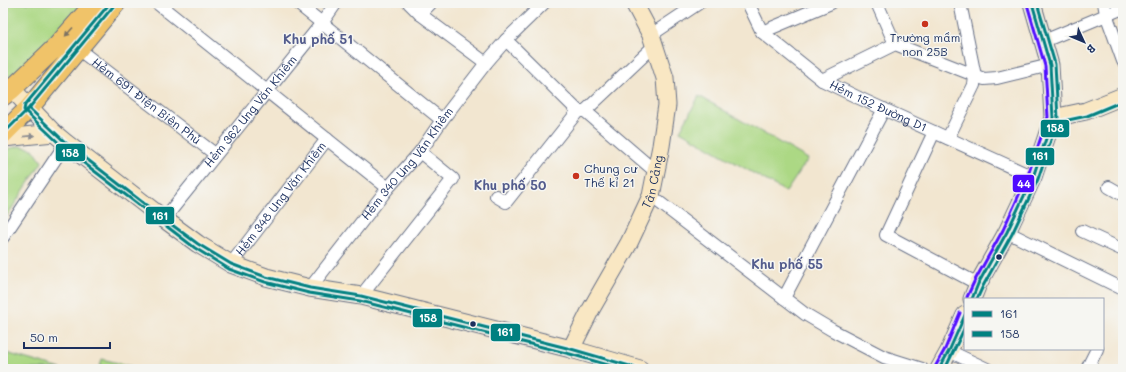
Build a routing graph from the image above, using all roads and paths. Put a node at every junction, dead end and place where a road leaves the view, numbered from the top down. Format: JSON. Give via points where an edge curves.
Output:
{"nodes":[{"id":1,"x":95,"y":3,"type":"edge"},
{"id":2,"x":116,"y":3,"type":"edge"},
{"id":3,"x":157,"y":3,"type":"edge"},
{"id":4,"x":297,"y":3,"type":"edge"},
{"id":5,"x":336,"y":3,"type":"edge"},
{"id":6,"x":409,"y":3,"type":"edge"},
{"id":7,"x":431,"y":3,"type":"edge"},
{"id":8,"x":544,"y":3,"type":"edge"},
{"id":9,"x":634,"y":3,"type":"edge"},
{"id":10,"x":699,"y":3,"type":"edge"},
{"id":11,"x":748,"y":3,"type":"edge"},
{"id":12,"x":831,"y":3,"type":"edge"},
{"id":13,"x":877,"y":3,"type":"edge"},
{"id":14,"x":960,"y":3,"type":"edge"},
{"id":15,"x":1032,"y":3,"type":"edge"},
{"id":16,"x":1123,"y":8,"type":"edge"},
{"id":17,"x":1105,"y":9,"type":"edge"},
{"id":18,"x":420,"y":14,"type":"junction"},
{"id":19,"x":322,"y":23,"type":"junction"},
{"id":20,"x":762,"y":32,"type":"junction"},
{"id":21,"x":506,"y":40,"type":"junction"},
{"id":22,"x":653,"y":40,"type":"junction"},
{"id":23,"x":1044,"y":41,"type":"junction"},
{"id":24,"x":895,"y":44,"type":"junction"},
{"id":25,"x":78,"y":49,"type":"junction"},
{"id":26,"x":1123,"y":61,"type":"edge"},
{"id":27,"x":486,"y":62,"type":"junction"},
{"id":28,"x":1050,"y":65,"type":"junction"},
{"id":29,"x":975,"y":76,"type":"junction"},
{"id":30,"x":822,"y":80,"type":"junction"},
{"id":31,"x":267,"y":91,"type":"junction"},
{"id":32,"x":6,"y":93,"type":"edge"},
{"id":33,"x":1123,"y":96,"type":"edge"},
{"id":34,"x":29,"y":108,"type":"junction"},
{"id":35,"x":884,"y":110,"type":"junction"},
{"id":36,"x":582,"y":111,"type":"junction"},
{"id":37,"x":1053,"y":118,"type":"junction"},
{"id":38,"x":442,"y":120,"type":"junction"},
{"id":39,"x":934,"y":132,"type":"junction"},
{"id":40,"x":3,"y":134,"type":"edge"},
{"id":41,"x":3,"y":138,"type":"edge"},
{"id":42,"x":60,"y":138,"type":"junction"},
{"id":43,"x":948,"y":138,"type":"junction"},
{"id":44,"x":327,"y":139,"type":"junction"},
{"id":45,"x":420,"y":152,"type":"junction"},
{"id":46,"x":215,"y":154,"type":"junction"},
{"id":47,"x":656,"y":172,"type":"junction"},
{"id":48,"x":1033,"y":177,"type":"junction"},
{"id":49,"x":1109,"y":187,"type":"dead end"},
{"id":50,"x":388,"y":188,"type":"junction"},
{"id":51,"x":1123,"y":195,"type":"edge"},
{"id":52,"x":496,"y":196,"type":"dead end"},
{"id":53,"x":651,"y":196,"type":"junction"},
{"id":54,"x":164,"y":219,"type":"junction"},
{"id":55,"x":1082,"y":231,"type":"dead end"},
{"id":56,"x":1007,"y":232,"type":"junction"},
{"id":57,"x":3,"y":237,"type":"edge"},
{"id":58,"x":1123,"y":250,"type":"edge"},
{"id":59,"x":231,"y":264,"type":"junction"},
{"id":60,"x":1122,"y":284,"type":"edge"},
{"id":61,"x":310,"y":288,"type":"junction"},
{"id":62,"x":975,"y":292,"type":"edge"},
{"id":63,"x":361,"y":296,"type":"junction"},
{"id":64,"x":784,"y":298,"type":"junction"},
{"id":65,"x":964,"y":317,"type":"edge"},
{"id":66,"x":571,"y":349,"type":"junction"},
{"id":67,"x":1096,"y":350,"type":"edge"},
{"id":68,"x":949,"y":351,"type":"junction"},
{"id":69,"x":640,"y":369,"type":"edge"},
{"id":70,"x":922,"y":369,"type":"edge"},
{"id":71,"x":939,"y":369,"type":"edge"},
{"id":72,"x":987,"y":369,"type":"edge"},
{"id":73,"x":1087,"y":369,"type":"edge"}],
"edges":[{"from":1,"to":32,"type":"main road","one_way":true,"via":[[58,45]]},
{"from":2,"to":25,"type":"main road"},
{"from":3,"to":31,"type":"street"},
{"from":4,"to":19,"type":"street"},
{"from":5,"to":19,"type":"street","name":"Hẻm 362 Ung Văn Khiêm"},
{"from":6,"to":18,"type":"street"},
{"from":7,"to":18,"type":"street"},
{"from":8,"to":21,"type":"street","name":"Hẻm 340 Ung Văn Khiêm"},
{"from":9,"to":22,"type":"street","name":"Tân Cảng"},
{"from":10,"to":22,"type":"street"},
{"from":11,"to":20,"type":"street","name":"Hẻm 152 Đường D1"},
{"from":12,"to":20,"type":"street"},
{"from":13,"to":24,"type":"street"},
{"from":14,"to":29,"type":"street"},
{"from":15,"to":23,"type":"street"},
{"from":16,"to":17,"type":"street"},
{"from":17,"to":23,"type":"street"},
{"from":17,"to":26,"type":"street"},
{"from":18,"to":27,"type":"street"},
{"from":19,"to":31,"type":"street","name":"Hẻm 362 Ung Văn Khiêm"},
{"from":19,"to":38,"type":"street"},
{"from":20,"to":30,"type":"street","name":"Hẻm 152 Đường D1"},
{"from":21,"to":27,"type":"street","name":"Hẻm 340 Ung Văn Khiêm"},
{"from":21,"to":36,"type":"street"},
{"from":22,"to":36,"type":"street"},
{"from":22,"to":47,"type":"street","name":"Tân Cảng","via":[[665,78],[667,105]]},
{"from":23,"to":28,"type":"street"},
{"from":24,"to":29,"type":"street"},
{"from":24,"to":30,"type":"street"},
{"from":25,"to":34,"type":"main road"},
{"from":25,"to":46,"type":"street","name":"Hẻm 691 Điện Biên Phủ"},
{"from":27,"to":38,"type":"street","name":"Hẻm 340 Ung Văn Khiêm"},
{"from":28,"to":29,"type":"street","via":[[998,78],[984,79]]},
{"from":28,"to":37,"type":"street"},
{"from":29,"to":43,"type":"street","via":[[974,85]]},
{"from":30,"to":35,"type":"street","name":"Hẻm 152 Đường D1"},
{"from":31,"to":44,"type":"street"},
{"from":31,"to":46,"type":"street","name":"Hẻm 362 Ung Văn Khiêm"},
{"from":32,"to":34,"type":"street"},
{"from":33,"to":37,"type":"street","via":[[1086,111]]},
{"from":34,"to":40,"type":"main road"},
{"from":34,"to":42,"type":"street"},
{"from":35,"to":39,"type":"street","name":"Hẻm 152 Đường D1"},
{"from":35,"to":64,"type":"street"},
{"from":36,"to":47,"type":"street"},
{"from":36,"to":52,"type":"street","via":[[506,202]]},
{"from":37,"to":48,"type":"street"},
{"from":38,"to":45,"type":"street","name":"Hẻm 340 Ung Văn Khiêm"},
{"from":39,"to":43,"type":"street","name":"Hẻm 152 Đường D1"},
{"from":39,"to":62,"type":"street","via":[[886,235]]},
{"from":41,"to":42,"type":"street","one_way":true},
{"from":42,"to":54,"type":"street"},
{"from":42,"to":57,"type":"street"},
{"from":43,"to":48,"type":"street","name":"Hẻm 152 Đường D1"},
{"from":44,"to":50,"type":"street","name":"Hẻm 348 Ung Văn Khiêm"},
{"from":44,"to":59,"type":"street","name":"Hẻm 348 Ung Văn Khiêm"},
{"from":45,"to":50,"type":"street","name":"Hẻm 340 Ung Văn Khiêm"},
{"from":45,"to":63,"type":"street","via":[[453,179]]},
{"from":46,"to":54,"type":"street","name":"Hẻm 362 Ung Văn Khiêm"},
{"from":47,"to":53,"type":"street","name":"Tân Cảng"},
{"from":48,"to":56,"type":"street"},
{"from":49,"to":51,"type":"street"},
{"from":50,"to":61,"type":"street","name":"Hẻm 340 Ung Văn Khiêm"},
{"from":53,"to":64,"type":"street"},
{"from":53,"to":66,"type":"street","name":"Tân Cảng","via":[[629,243]]},
{"from":54,"to":59,"type":"street"},
{"from":55,"to":58,"type":"street"},
{"from":56,"to":60,"type":"street"},
{"from":56,"to":62,"type":"street"},
{"from":59,"to":61,"type":"street","via":[[266,277]]},
{"from":61,"to":63,"type":"street"},
{"from":63,"to":66,"type":"street"},
{"from":64,"to":70,"type":"street","via":[[844,337],[884,357]]},
{"from":65,"to":68,"type":"street"},
{"from":66,"to":69,"type":"street"},
{"from":67,"to":73,"type":"street"},
{"from":68,"to":71,"type":"street"},
{"from":68,"to":72,"type":"street"}]}
